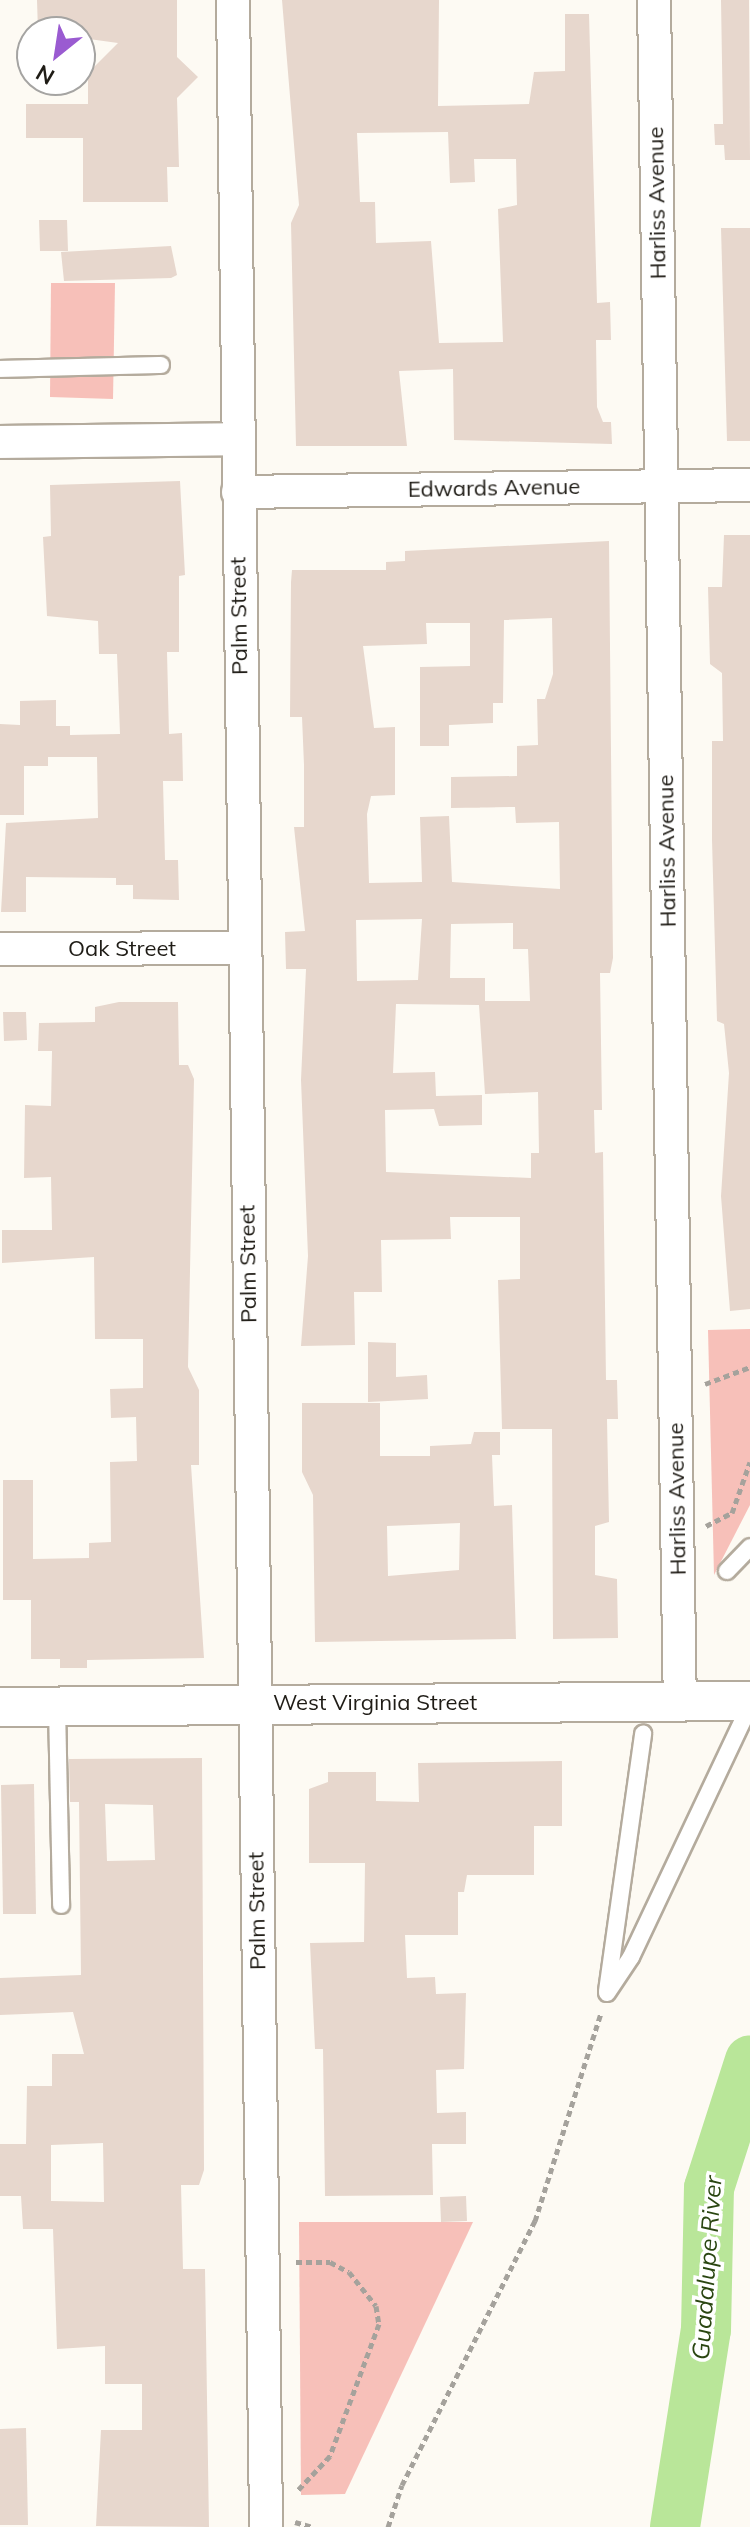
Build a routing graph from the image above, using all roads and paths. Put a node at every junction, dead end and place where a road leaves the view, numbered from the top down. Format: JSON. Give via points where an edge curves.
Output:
{"nodes":[{"id":1,"x":233,"y":0,"type":"edge"},
{"id":2,"x":654,"y":0,"type":"edge"},
{"id":3,"x":161,"y":365,"type":"dead end"},
{"id":4,"x":0,"y":369,"type":"edge"},
{"id":5,"x":238,"y":439,"type":"junction"},
{"id":6,"x":0,"y":442,"type":"edge"},
{"id":7,"x":750,"y":485,"type":"edge"},
{"id":8,"x":661,"y":486,"type":"junction"},
{"id":9,"x":238,"y":492,"type":"junction"},
{"id":10,"x":243,"y":948,"type":"junction"},
{"id":11,"x":0,"y":949,"type":"edge"},
{"id":12,"x":750,"y":1367,"type":"edge"},
{"id":13,"x":705,"y":1384,"type":"dead end"},
{"id":14,"x":750,"y":1462,"type":"edge"},
{"id":15,"x":706,"y":1526,"type":"dead end"},
{"id":16,"x":750,"y":1547,"type":"edge"},
{"id":17,"x":727,"y":1571,"type":"dead end"},
{"id":18,"x":693,"y":1702,"type":"junction"},
{"id":19,"x":255,"y":1703,"type":"junction"},
{"id":20,"x":750,"y":1703,"type":"edge"},
{"id":21,"x":57,"y":1705,"type":"junction"},
{"id":22,"x":0,"y":1707,"type":"edge"},
{"id":23,"x":643,"y":1734,"type":"dead end"},
{"id":24,"x":61,"y":1905,"type":"dead end"},
{"id":25,"x":607,"y":1993,"type":"junction"},
{"id":26,"x":296,"y":2262,"type":"dead end"},
{"id":27,"x":298,"y":2490,"type":"dead end"},
{"id":28,"x":266,"y":2527,"type":"edge"},
{"id":29,"x":388,"y":2527,"type":"edge"}],
"edges":[{"from":1,"to":5,"type":"street","name":"Palm Street"},
{"from":2,"to":8,"type":"street","name":"Harliss Avenue"},
{"from":3,"to":4,"type":"lane"},
{"from":5,"to":6,"type":"street"},
{"from":5,"to":9,"type":"street","name":"Palm Street"},
{"from":7,"to":8,"type":"street","name":"Edwards Avenue"},
{"from":8,"to":9,"type":"street","name":"Edwards Avenue"},
{"from":8,"to":18,"type":"street","name":"Harliss Avenue"},
{"from":9,"to":10,"type":"street","name":"Palm Street"},
{"from":10,"to":11,"type":"street","name":"Oak Street"},
{"from":10,"to":19,"type":"street","name":"Palm Street"},
{"from":12,"to":13,"type":"path"},
{"from":14,"to":15,"type":"path","via":[[732,1513]]},
{"from":16,"to":17,"type":"lane"},
{"from":18,"to":19,"type":"street","name":"West Virginia Street"},
{"from":18,"to":20,"type":"street","name":"West Virginia Street"},
{"from":19,"to":21,"type":"street","name":"West Virginia Street"},
{"from":19,"to":28,"type":"street","name":"Palm Street"},
{"from":20,"to":25,"type":"lane"},
{"from":21,"to":22,"type":"street","name":"West Virginia Street"},
{"from":21,"to":24,"type":"lane"},
{"from":23,"to":25,"type":"lane"},
{"from":25,"to":29,"type":"path","via":[[535,2221],[402,2485]]},
{"from":26,"to":27,"type":"path","via":[[330,2262],[349,2272],[376,2306],[379,2324],[330,2456]]}]}
